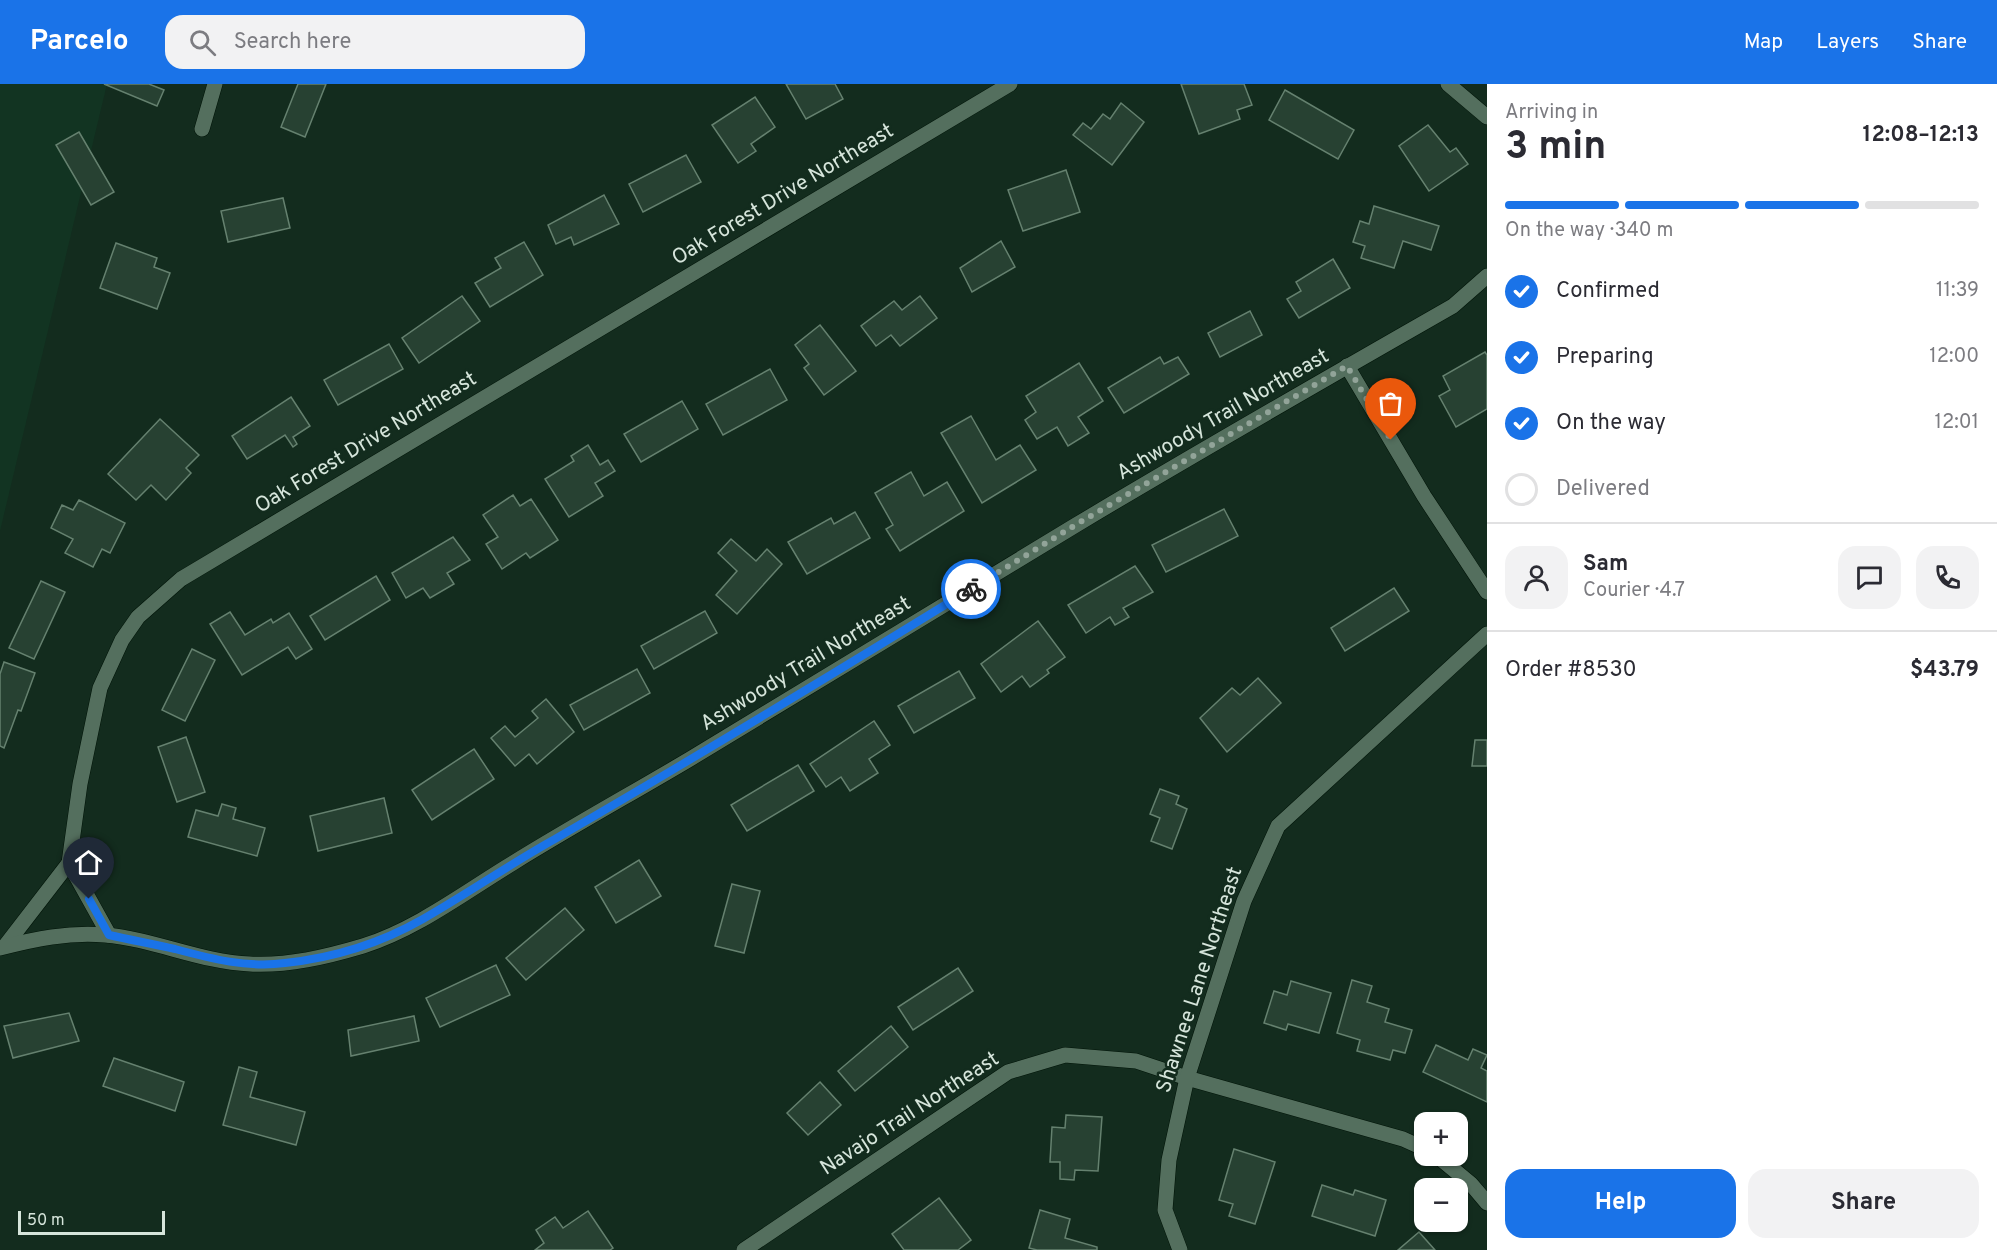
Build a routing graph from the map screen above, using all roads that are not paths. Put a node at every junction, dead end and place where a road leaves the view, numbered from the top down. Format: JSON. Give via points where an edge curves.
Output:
{"nodes":[{"id":1,"x":215,"y":84,"type":"edge"},
{"id":2,"x":1010,"y":84,"type":"edge"},
{"id":3,"x":1448,"y":84,"type":"edge"},
{"id":4,"x":1487,"y":117,"type":"edge"},
{"id":5,"x":202,"y":129,"type":"dead end"},
{"id":6,"x":1487,"y":276,"type":"edge"},
{"id":7,"x":1347,"y":366,"type":"junction"},
{"id":8,"x":1487,"y":592,"type":"edge"},
{"id":9,"x":1487,"y":634,"type":"edge"},
{"id":10,"x":69,"y":863,"type":"junction"},
{"id":11,"x":109,"y":935,"type":"junction"},
{"id":12,"x":3,"y":947,"type":"edge"},
{"id":13,"x":1187,"y":1078,"type":"junction"},
{"id":14,"x":1414,"y":1144,"type":"edge"},
{"id":15,"x":1450,"y":1166,"type":"edge"},
{"id":16,"x":1487,"y":1203,"type":"edge"},
{"id":17,"x":744,"y":1250,"type":"edge"},
{"id":18,"x":1180,"y":1250,"type":"edge"}],
"edges":[{"from":1,"to":5,"type":"street"},
{"from":2,"to":10,"type":"street","name":"Oak Forest Drive Northeast","via":[[181,579],[138,617],[122,640],[100,688]]},
{"from":3,"to":4,"type":"street"},
{"from":6,"to":7,"type":"street","name":"Ashwoody Trail Northeast","via":[[1453,306]]},
{"from":7,"to":8,"type":"street","via":[[1424,496]]},
{"from":7,"to":11,"type":"street","name":"Ashwoody Trail Northeast","via":[[1077,524],[421,920],[369,944],[326,957],[283,964],[249,964],[210,959]]},
{"from":9,"to":13,"type":"street","name":"Shawnee Lane Northeast","via":[[1278,826],[1244,901]]},
{"from":10,"to":11,"type":"street"},
{"from":10,"to":12,"type":"street"},
{"from":11,"to":12,"type":"street","via":[[76,933]]},
{"from":13,"to":14,"type":"street","name":"Navajo Trail Northeast"},
{"from":13,"to":17,"type":"street","name":"Navajo Trail Northeast","via":[[1136,1061],[1065,1055],[1008,1072]]},
{"from":13,"to":18,"type":"street","name":"Shawnee Lane Northeast","via":[[1169,1160],[1165,1210]]},
{"from":15,"to":16,"type":"street"}]}
